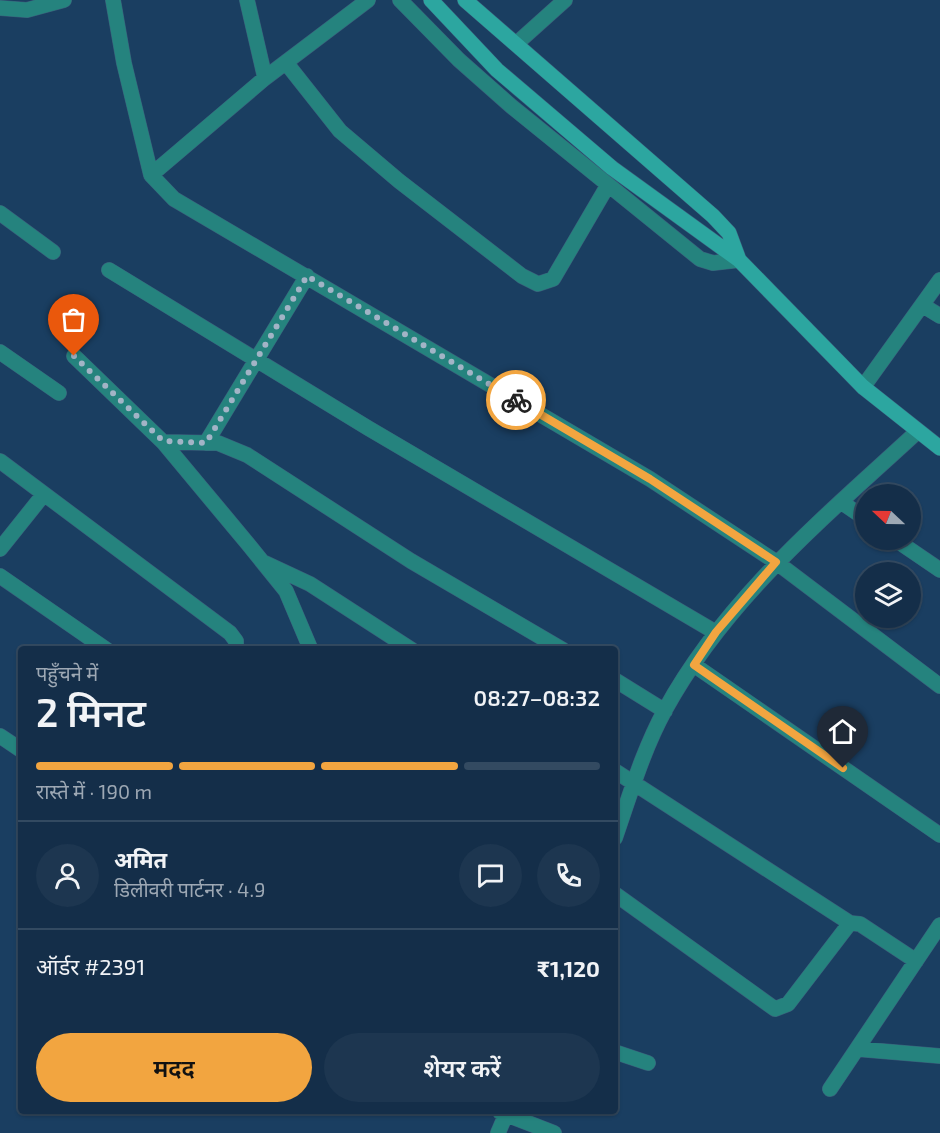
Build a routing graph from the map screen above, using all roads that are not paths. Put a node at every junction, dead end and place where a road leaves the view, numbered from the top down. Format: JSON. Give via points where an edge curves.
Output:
{"nodes":[{"id":1,"x":64,"y":0,"type":"edge"},
{"id":2,"x":114,"y":0,"type":"edge"},
{"id":3,"x":247,"y":0,"type":"edge"},
{"id":4,"x":368,"y":0,"type":"edge"},
{"id":5,"x":400,"y":0,"type":"edge"},
{"id":6,"x":431,"y":0,"type":"edge"},
{"id":7,"x":465,"y":0,"type":"edge"},
{"id":8,"x":565,"y":0,"type":"edge"},
{"id":9,"x":0,"y":8,"type":"edge"},
{"id":10,"x":516,"y":44,"type":"junction"},
{"id":11,"x":287,"y":64,"type":"junction"},
{"id":12,"x":265,"y":78,"type":"junction"},
{"id":13,"x":151,"y":175,"type":"junction"},
{"id":14,"x":608,"y":185,"type":"junction"},
{"id":15,"x":0,"y":213,"type":"edge"},
{"id":16,"x":53,"y":252,"type":"dead end"},
{"id":17,"x":739,"y":260,"type":"junction"},
{"id":18,"x":109,"y":270,"type":"dead end"},
{"id":19,"x":307,"y":276,"type":"junction"},
{"id":20,"x":940,"y":280,"type":"edge"},
{"id":21,"x":922,"y":305,"type":"junction"},
{"id":22,"x":940,"y":316,"type":"edge"},
{"id":23,"x":0,"y":352,"type":"edge"},
{"id":24,"x":74,"y":356,"type":"dead end"},
{"id":25,"x":256,"y":359,"type":"junction"},
{"id":26,"x":863,"y":387,"type":"junction"},
{"id":27,"x":59,"y":393,"type":"dead end"},
{"id":28,"x":918,"y":431,"type":"junction"},
{"id":29,"x":163,"y":441,"type":"junction"},
{"id":30,"x":206,"y":443,"type":"junction"},
{"id":31,"x":940,"y":448,"type":"edge"},
{"id":32,"x":0,"y":461,"type":"edge"},
{"id":33,"x":44,"y":494,"type":"junction"},
{"id":34,"x":841,"y":502,"type":"junction"},
{"id":35,"x":855,"y":512,"type":"edge"},
{"id":36,"x":0,"y":549,"type":"edge"},
{"id":37,"x":911,"y":550,"type":"edge"},
{"id":38,"x":262,"y":561,"type":"junction"},
{"id":39,"x":776,"y":562,"type":"junction"},
{"id":40,"x":940,"y":570,"type":"edge"},
{"id":41,"x":0,"y":576,"type":"edge"},
{"id":42,"x":716,"y":632,"type":"junction"},
{"id":43,"x":101,"y":646,"type":"edge"},
{"id":44,"x":236,"y":646,"type":"edge"},
{"id":45,"x":309,"y":646,"type":"edge"},
{"id":46,"x":405,"y":646,"type":"edge"},
{"id":47,"x":556,"y":646,"type":"edge"},
{"id":48,"x":694,"y":665,"type":"junction"},
{"id":49,"x":618,"y":682,"type":"edge"},
{"id":50,"x":940,"y":686,"type":"edge"},
{"id":51,"x":665,"y":711,"type":"junction"},
{"id":52,"x":0,"y":736,"type":"edge"},
{"id":53,"x":18,"y":748,"type":"edge"},
{"id":54,"x":618,"y":773,"type":"edge"},
{"id":55,"x":634,"y":783,"type":"junction"},
{"id":56,"x":618,"y":828,"type":"edge"},
{"id":57,"x":940,"y":835,"type":"edge"},
{"id":58,"x":618,"y":896,"type":"edge"},
{"id":59,"x":850,"y":923,"type":"junction"},
{"id":60,"x":940,"y":925,"type":"edge"},
{"id":61,"x":916,"y":961,"type":"junction"},
{"id":62,"x":857,"y":1049,"type":"junction"},
{"id":63,"x":618,"y":1053,"type":"edge"},
{"id":64,"x":940,"y":1056,"type":"edge"},
{"id":65,"x":648,"y":1063,"type":"dead end"},
{"id":66,"x":830,"y":1089,"type":"dead end"},
{"id":67,"x":503,"y":1114,"type":"edge"},
{"id":68,"x":509,"y":1114,"type":"edge"},
{"id":69,"x":498,"y":1133,"type":"edge"},
{"id":70,"x":554,"y":1133,"type":"edge"}],
"edges":[{"from":1,"to":9,"type":"street","via":[[27,10]]},
{"from":2,"to":13,"type":"street","via":[[124,63]]},
{"from":3,"to":12,"type":"street"},
{"from":4,"to":11,"type":"street"},
{"from":5,"to":14,"type":"street","via":[[459,60]]},
{"from":6,"to":17,"type":"street","via":[[497,70],[612,168]]},
{"from":7,"to":10,"type":"street"},
{"from":8,"to":10,"type":"street"},
{"from":10,"to":17,"type":"street","via":[[713,216],[729,233]]},
{"from":11,"to":12,"type":"street"},
{"from":11,"to":14,"type":"street","via":[[340,131],[427,203],[538,284],[553,279]]},
{"from":12,"to":13,"type":"street"},
{"from":13,"to":19,"type":"street","via":[[174,199]]},
{"from":14,"to":17,"type":"street","via":[[700,259],[713,263]]},
{"from":15,"to":16,"type":"street"},
{"from":17,"to":26,"type":"street"},
{"from":18,"to":25,"type":"street"},
{"from":19,"to":25,"type":"street"},
{"from":19,"to":39,"type":"street","via":[[650,479]]},
{"from":20,"to":21,"type":"street"},
{"from":21,"to":22,"type":"street"},
{"from":21,"to":26,"type":"street"},
{"from":23,"to":27,"type":"street"},
{"from":24,"to":29,"type":"street"},
{"from":25,"to":30,"type":"street"},
{"from":25,"to":42,"type":"street"},
{"from":26,"to":28,"type":"street"},
{"from":28,"to":31,"type":"street"},
{"from":28,"to":34,"type":"street"},
{"from":29,"to":30,"type":"street"},
{"from":29,"to":38,"type":"street"},
{"from":30,"to":47,"type":"street","via":[[218,443],[247,455],[411,561]]},
{"from":32,"to":33,"type":"street"},
{"from":33,"to":36,"type":"street"},
{"from":33,"to":44,"type":"street","via":[[231,633]]},
{"from":34,"to":35,"type":"street"},
{"from":34,"to":39,"type":"street"},
{"from":37,"to":40,"type":"street"},
{"from":38,"to":45,"type":"street","via":[[286,591]]},
{"from":38,"to":46,"type":"street","via":[[310,584]]},
{"from":39,"to":42,"type":"street"},
{"from":39,"to":50,"type":"street"},
{"from":41,"to":43,"type":"street"},
{"from":42,"to":48,"type":"street"},
{"from":48,"to":51,"type":"street"},
{"from":48,"to":57,"type":"street"},
{"from":49,"to":51,"type":"street"},
{"from":51,"to":55,"type":"street"},
{"from":52,"to":53,"type":"street"},
{"from":54,"to":55,"type":"street"},
{"from":55,"to":56,"type":"street"},
{"from":55,"to":59,"type":"street"},
{"from":58,"to":59,"type":"street","via":[[775,1009],[788,1004]]},
{"from":59,"to":61,"type":"street","via":[[860,924]]},
{"from":60,"to":61,"type":"street"},
{"from":61,"to":62,"type":"street"},
{"from":62,"to":64,"type":"street"},
{"from":62,"to":66,"type":"street"},
{"from":63,"to":65,"type":"street"},
{"from":67,"to":69,"type":"street"},
{"from":68,"to":70,"type":"street"}]}
